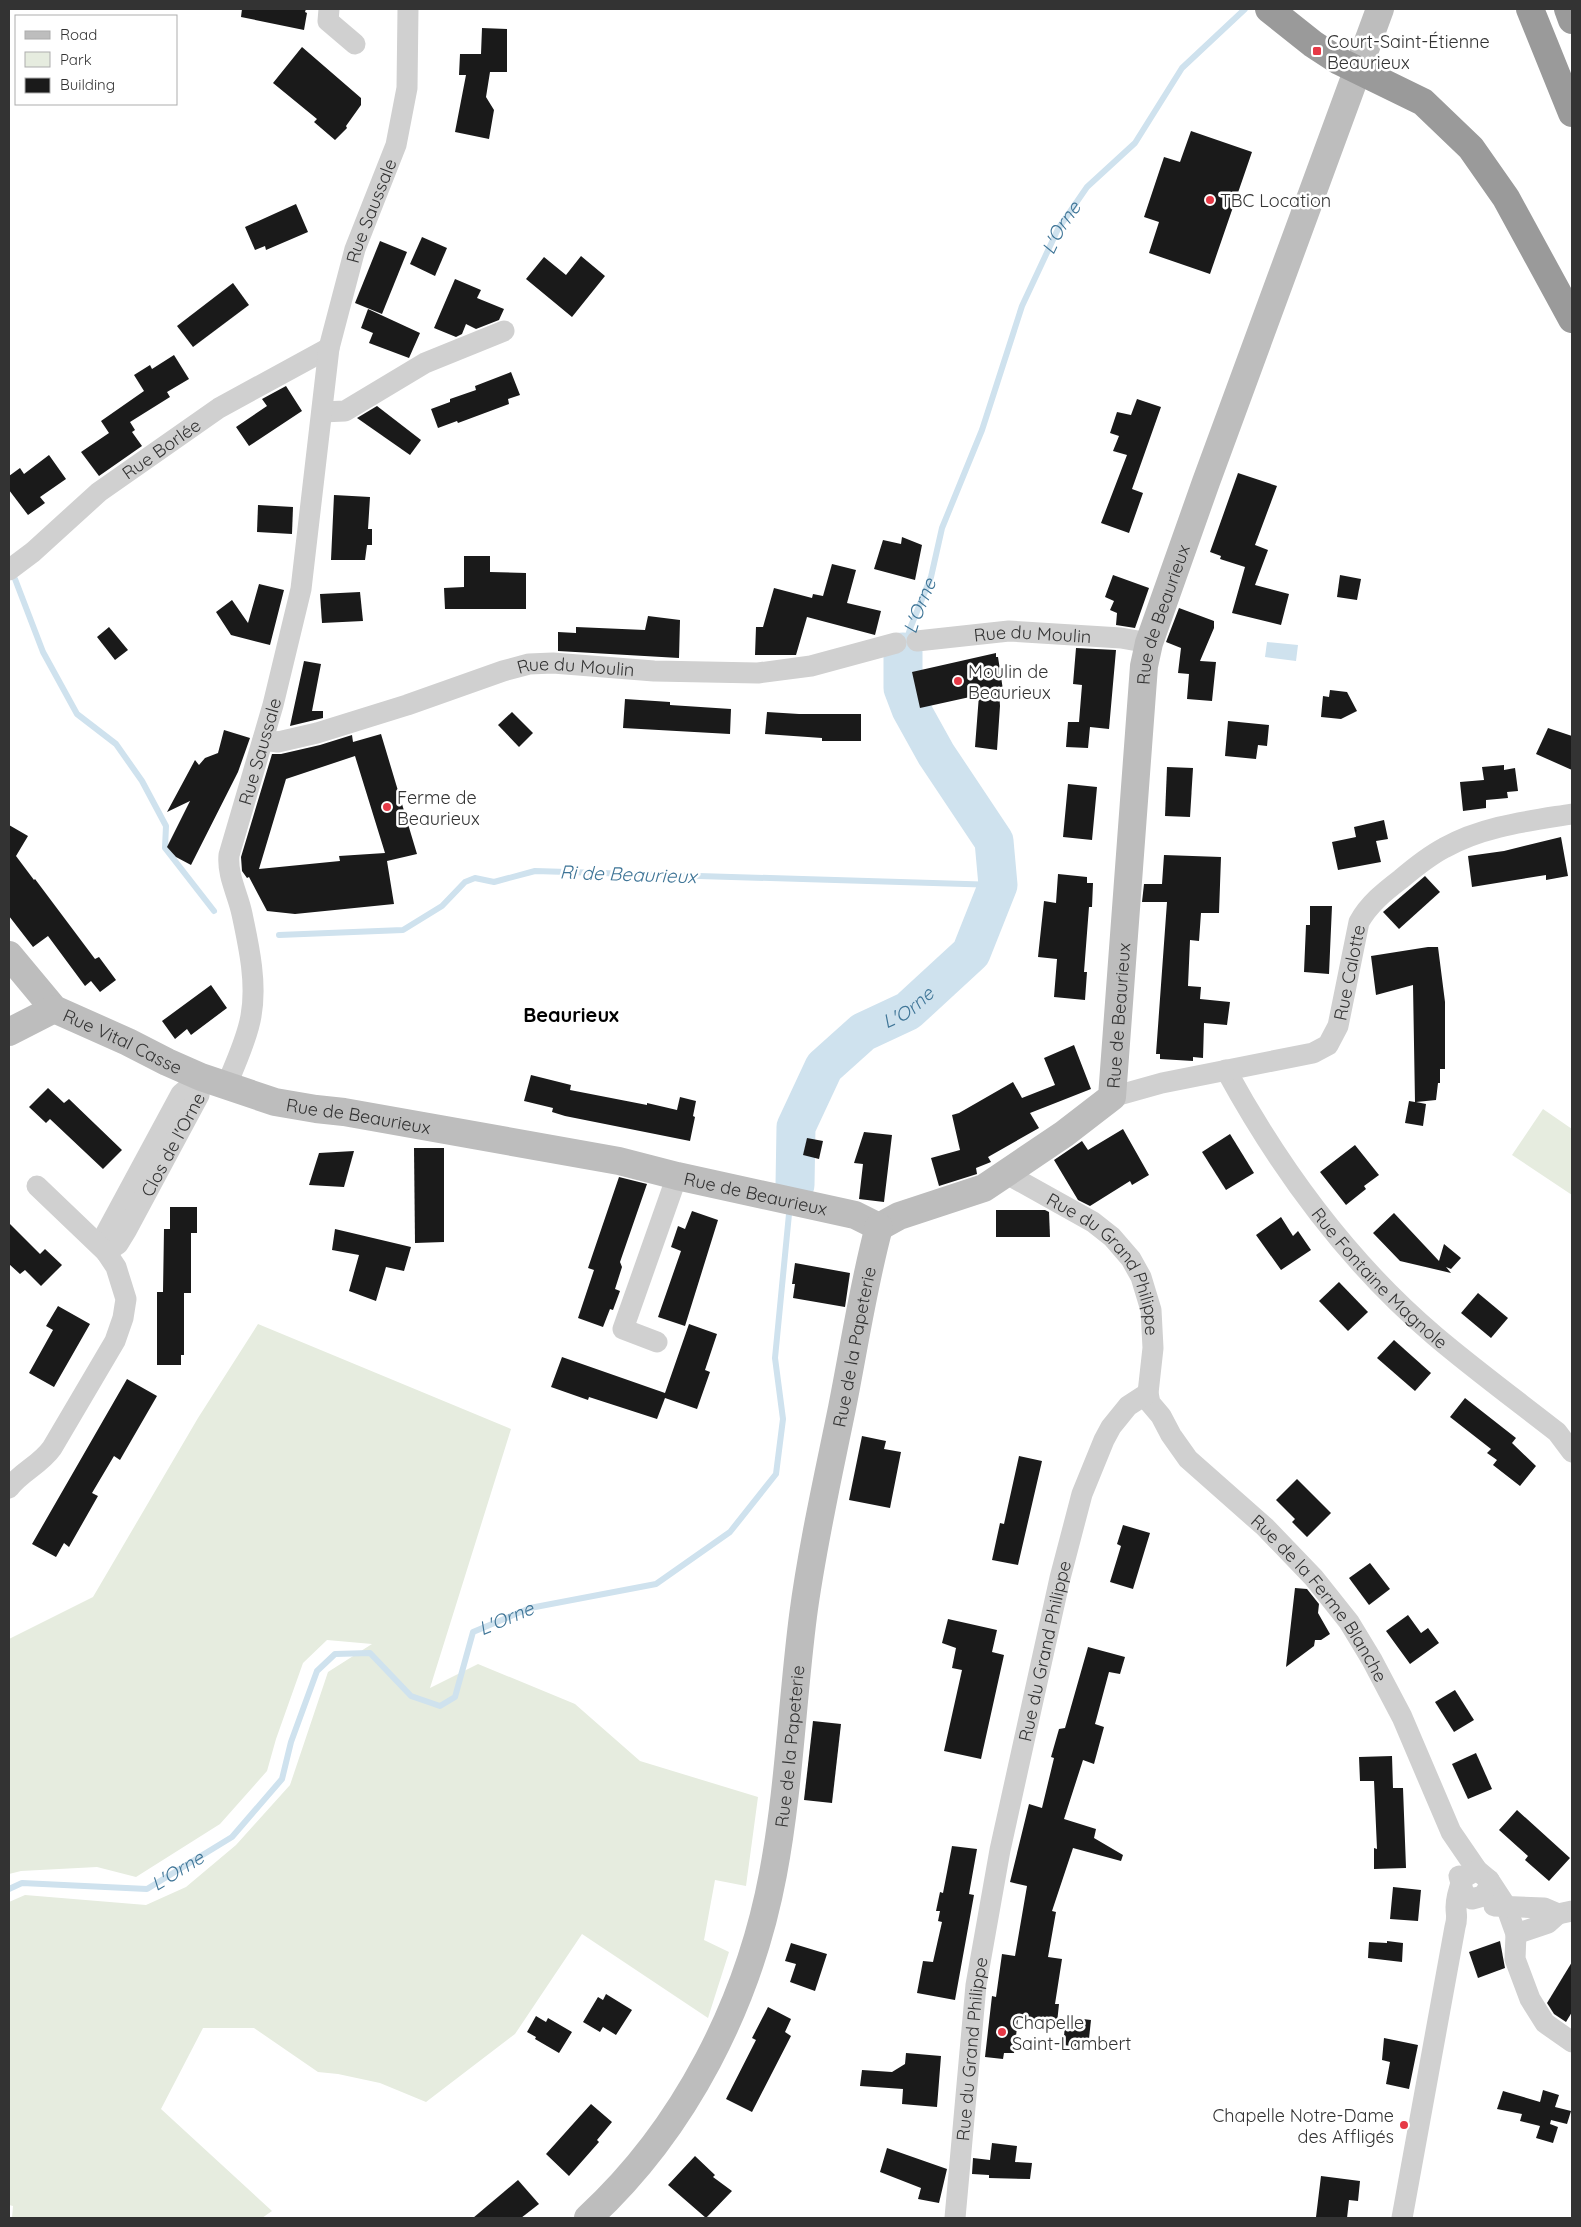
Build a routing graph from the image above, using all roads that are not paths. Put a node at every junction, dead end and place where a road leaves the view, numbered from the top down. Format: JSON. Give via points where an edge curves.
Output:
{"nodes":[{"id":1,"x":329,"y":9,"type":"edge"},
{"id":2,"x":408,"y":9,"type":"edge"},
{"id":3,"x":1269,"y":9,"type":"edge"},
{"id":4,"x":1380,"y":9,"type":"edge"},
{"id":5,"x":1530,"y":9,"type":"edge"},
{"id":6,"x":1568,"y":9,"type":"edge"},
{"id":7,"x":1572,"y":20,"type":"edge"},
{"id":8,"x":355,"y":44,"type":"dead end"},
{"id":9,"x":1358,"y":70,"type":"junction"},
{"id":10,"x":1572,"y":113,"type":"edge"},
{"id":11,"x":1572,"y":319,"type":"edge"},
{"id":12,"x":504,"y":331,"type":"dead end"},
{"id":13,"x":329,"y":348,"type":"junction"},
{"id":14,"x":322,"y":412,"type":"junction"},
{"id":15,"x":9,"y":570,"type":"edge"},
{"id":16,"x":917,"y":641,"type":"dead end"},
{"id":17,"x":896,"y":643,"type":"dead end"},
{"id":18,"x":1149,"y":643,"type":"junction"},
{"id":19,"x":263,"y":740,"type":"junction"},
{"id":20,"x":1572,"y":814,"type":"edge"},
{"id":21,"x":9,"y":955,"type":"edge"},
{"id":22,"x":54,"y":1009,"type":"junction"},
{"id":23,"x":9,"y":1032,"type":"edge"},
{"id":24,"x":1226,"y":1070,"type":"junction"},
{"id":25,"x":200,"y":1077,"type":"junction"},
{"id":26,"x":227,"y":1085,"type":"junction"},
{"id":27,"x":1112,"y":1097,"type":"junction"},
{"id":28,"x":1007,"y":1174,"type":"junction"},
{"id":29,"x":677,"y":1176,"type":"junction"},
{"id":30,"x":37,"y":1186,"type":"dead end"},
{"id":31,"x":879,"y":1227,"type":"junction"},
{"id":32,"x":106,"y":1252,"type":"junction"},
{"id":33,"x":657,"y":1342,"type":"dead end"},
{"id":34,"x":1148,"y":1393,"type":"junction"},
{"id":35,"x":1572,"y":1452,"type":"edge"},
{"id":36,"x":11,"y":1480,"type":"edge"},
{"id":37,"x":1451,"y":1832,"type":"junction"},
{"id":38,"x":1483,"y":1875,"type":"junction"},
{"id":39,"x":1471,"y":1897,"type":"junction"},
{"id":40,"x":1506,"y":1906,"type":"junction"},
{"id":41,"x":1565,"y":1913,"type":"edge"},
{"id":42,"x":1516,"y":1934,"type":"junction"},
{"id":43,"x":1572,"y":2042,"type":"edge"},
{"id":44,"x":588,"y":2218,"type":"edge"},
{"id":45,"x":955,"y":2218,"type":"edge"},
{"id":46,"x":1402,"y":2218,"type":"edge"}],
"edges":[{"from":1,"to":8,"type":"street","via":[[328,21]]},
{"from":2,"to":13,"type":"street","name":"Rue Saussale","via":[[407,88],[396,145],[355,249]]},
{"from":3,"to":9,"type":"highway","via":[[1313,44]]},
{"from":4,"to":9,"type":"street","name":"Rue de Beaurieux"},
{"from":5,"to":10,"type":"highway"},
{"from":6,"to":7,"type":"highway"},
{"from":9,"to":11,"type":"highway","via":[[1423,102],[1471,148],[1506,198]]},
{"from":9,"to":18,"type":"street","name":"Rue de Beaurieux"},
{"from":12,"to":14,"type":"street","via":[[425,363],[345,411]]},
{"from":13,"to":14,"type":"street","name":"Rue Saussale"},
{"from":13,"to":15,"type":"street","name":"Rue Borlée","via":[[219,408],[99,492]]},
{"from":14,"to":19,"type":"street","name":"Rue Saussale","via":[[301,589]]},
{"from":16,"to":18,"type":"street","name":"Rue du Moulin","via":[[1008,632],[1121,638]]},
{"from":17,"to":19,"type":"street","name":"Rue du Moulin","via":[[811,666],[765,673],[529,664],[317,733],[278,742]]},
{"from":18,"to":27,"type":"street","name":"Rue de Beaurieux","via":[[1144,666]]},
{"from":19,"to":26,"type":"street","name":"Rue Saussale","via":[[228,861],[248,942],[253,989],[247,1032]]},
{"from":20,"to":24,"type":"street","name":"Rue Calotte","via":[[1510,824],[1478,834],[1444,848],[1412,870],[1367,907],[1359,922],[1338,1026],[1328,1044],[1313,1053]]},
{"from":21,"to":22,"type":"street","name":"Rue Vital Casse"},
{"from":22,"to":23,"type":"street"},
{"from":22,"to":25,"type":"street","name":"Rue Vital Casse"},
{"from":24,"to":27,"type":"street","name":"Rue Calotte"},
{"from":24,"to":35,"type":"street","name":"Rue Fontaine Magnole","via":[[1273,1151],[1311,1204],[1367,1270],[1435,1336],[1557,1432]]},
{"from":25,"to":26,"type":"street","name":"Rue de Beaurieux"},
{"from":25,"to":32,"type":"street","name":"Clos de l'Orne","via":[[181,1094],[106,1232]]},
{"from":26,"to":29,"type":"street","name":"Rue de Beaurieux","via":[[275,1102],[619,1161]]},
{"from":27,"to":28,"type":"street","name":"Rue de Beaurieux"},
{"from":28,"to":31,"type":"street","name":"Rue de Beaurieux","via":[[984,1188],[900,1216]]},
{"from":28,"to":34,"type":"street","name":"Rue du Grand Philippe","via":[[1094,1222],[1131,1259],[1141,1277],[1151,1310],[1154,1348]]},
{"from":29,"to":31,"type":"street","name":"Rue de Beaurieux","via":[[855,1216]]},
{"from":29,"to":33,"type":"street","via":[[623,1329]]},
{"from":30,"to":32,"type":"street"},
{"from":31,"to":44,"type":"street","name":"Rue de la Papeterie","via":[[803,1614],[778,1840],[757,1941],[725,2025],[698,2078],[643,2158]]},
{"from":32,"to":36,"type":"street","via":[[116,1267],[126,1299],[115,1341],[48,1454],[32,1469]]},
{"from":34,"to":37,"type":"street","name":"Rue de la Ferme Blanche","via":[[1150,1404],[1162,1416],[1188,1459],[1265,1527],[1314,1578],[1349,1622],[1402,1717]]},
{"from":34,"to":45,"type":"street","name":"Rue du Grand Philippe","via":[[1124,1411],[1104,1440],[1082,1494],[1060,1578],[1000,1850],[976,1985]]},
{"from":37,"to":38,"type":"street","name":"Rue de la Ferme Blanche"},
{"from":37,"to":39,"type":"street","name":"Rue de la Ferme Blanche"},
{"from":38,"to":39,"type":"street","via":[[1464,1878]]},
{"from":38,"to":40,"type":"street","name":"Rue de la Ferme Blanche"},
{"from":39,"to":40,"type":"street"},
{"from":39,"to":46,"type":"street","name":"Rue de la Ferme Blanche","via":[[1456,1907],[1458,1916]]},
{"from":40,"to":41,"type":"street"},
{"from":40,"to":42,"type":"street","name":"Rue de la Ferme Blanche"},
{"from":41,"to":42,"type":"street"},
{"from":42,"to":43,"type":"street","via":[[1515,1960],[1530,2000],[1546,2023]]}]}
